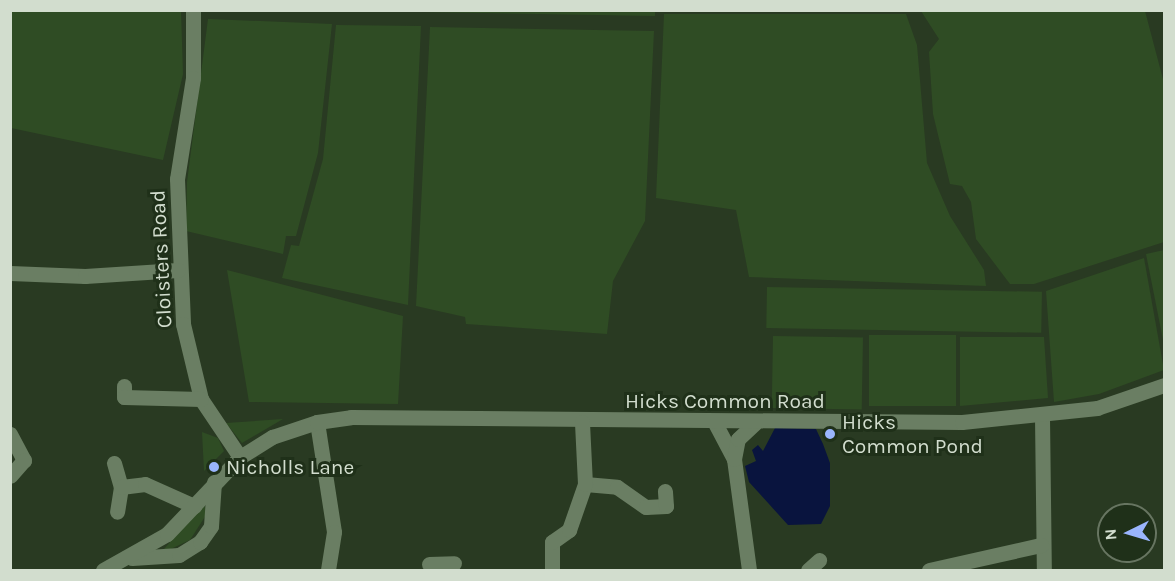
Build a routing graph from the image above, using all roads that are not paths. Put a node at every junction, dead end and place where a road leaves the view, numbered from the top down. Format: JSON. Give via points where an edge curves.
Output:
{"nodes":[{"id":1,"x":193,"y":10,"type":"edge"},
{"id":2,"x":178,"y":270,"type":"junction"},
{"id":3,"x":10,"y":273,"type":"edge"},
{"id":4,"x":1164,"y":385,"type":"edge"},
{"id":5,"x":124,"y":386,"type":"dead end"},
{"id":6,"x":201,"y":399,"type":"junction"},
{"id":7,"x":1042,"y":417,"type":"junction"},
{"id":8,"x":317,"y":422,"type":"junction"},
{"id":9,"x":582,"y":422,"type":"junction"},
{"id":10,"x":715,"y":423,"type":"junction"},
{"id":11,"x":755,"y":423,"type":"junction"},
{"id":12,"x":10,"y":434,"type":"edge"},
{"id":13,"x":240,"y":457,"type":"junction"},
{"id":14,"x":734,"y":459,"type":"junction"},
{"id":15,"x":114,"y":463,"type":"dead end"},
{"id":16,"x":10,"y":476,"type":"edge"},
{"id":17,"x":214,"y":482,"type":"junction"},
{"id":18,"x":585,"y":484,"type":"junction"},
{"id":19,"x":121,"y":487,"type":"junction"},
{"id":20,"x":665,"y":491,"type":"dead end"},
{"id":21,"x":194,"y":506,"type":"junction"},
{"id":22,"x":117,"y":512,"type":"dead end"},
{"id":23,"x":1041,"y":544,"type":"junction"},
{"id":24,"x":132,"y":558,"type":"junction"},
{"id":25,"x":927,"y":567,"type":"edge"},
{"id":26,"x":103,"y":570,"type":"edge"},
{"id":27,"x":328,"y":570,"type":"edge"},
{"id":28,"x":552,"y":570,"type":"edge"},
{"id":29,"x":749,"y":570,"type":"edge"},
{"id":30,"x":1044,"y":570,"type":"edge"}],
"edges":[{"from":1,"to":2,"type":"street","name":"Cloisters Road","via":[[194,78],[177,179]]},
{"from":2,"to":3,"type":"street","via":[[85,276]]},
{"from":2,"to":6,"type":"street","name":"Cloisters Road","via":[[183,324]]},
{"from":4,"to":7,"type":"street","name":"Hicks Common Road","via":[[1097,408]]},
{"from":5,"to":6,"type":"street","via":[[124,397]]},
{"from":6,"to":13,"type":"street","name":"Cloisters Road"},
{"from":7,"to":11,"type":"street","name":"Hicks Common Road"},
{"from":7,"to":23,"type":"street"},
{"from":8,"to":9,"type":"street","name":"Hicks Common Road","via":[[351,417]]},
{"from":8,"to":13,"type":"street","via":[[272,437]]},
{"from":8,"to":27,"type":"street","via":[[334,532]]},
{"from":9,"to":10,"type":"street","name":"Hicks Common Road"},
{"from":9,"to":18,"type":"street"},
{"from":10,"to":11,"type":"street","name":"Hicks Common Road"},
{"from":10,"to":14,"type":"street"},
{"from":11,"to":14,"type":"street","via":[[738,439]]},
{"from":12,"to":16,"type":"street","via":[[24,460]]},
{"from":13,"to":17,"type":"street"},
{"from":14,"to":29,"type":"street"},
{"from":15,"to":19,"type":"street"},
{"from":17,"to":21,"type":"street"},
{"from":17,"to":24,"type":"street","via":[[211,526],[200,542],[179,555]]},
{"from":18,"to":20,"type":"street","via":[[617,487],[646,507],[666,506]]},
{"from":18,"to":28,"type":"street","via":[[569,530],[552,542]]},
{"from":19,"to":21,"type":"street","via":[[145,484]]},
{"from":19,"to":22,"type":"street"},
{"from":21,"to":24,"type":"street"},
{"from":23,"to":25,"type":"street"},
{"from":23,"to":30,"type":"street"},
{"from":24,"to":26,"type":"street"}]}
